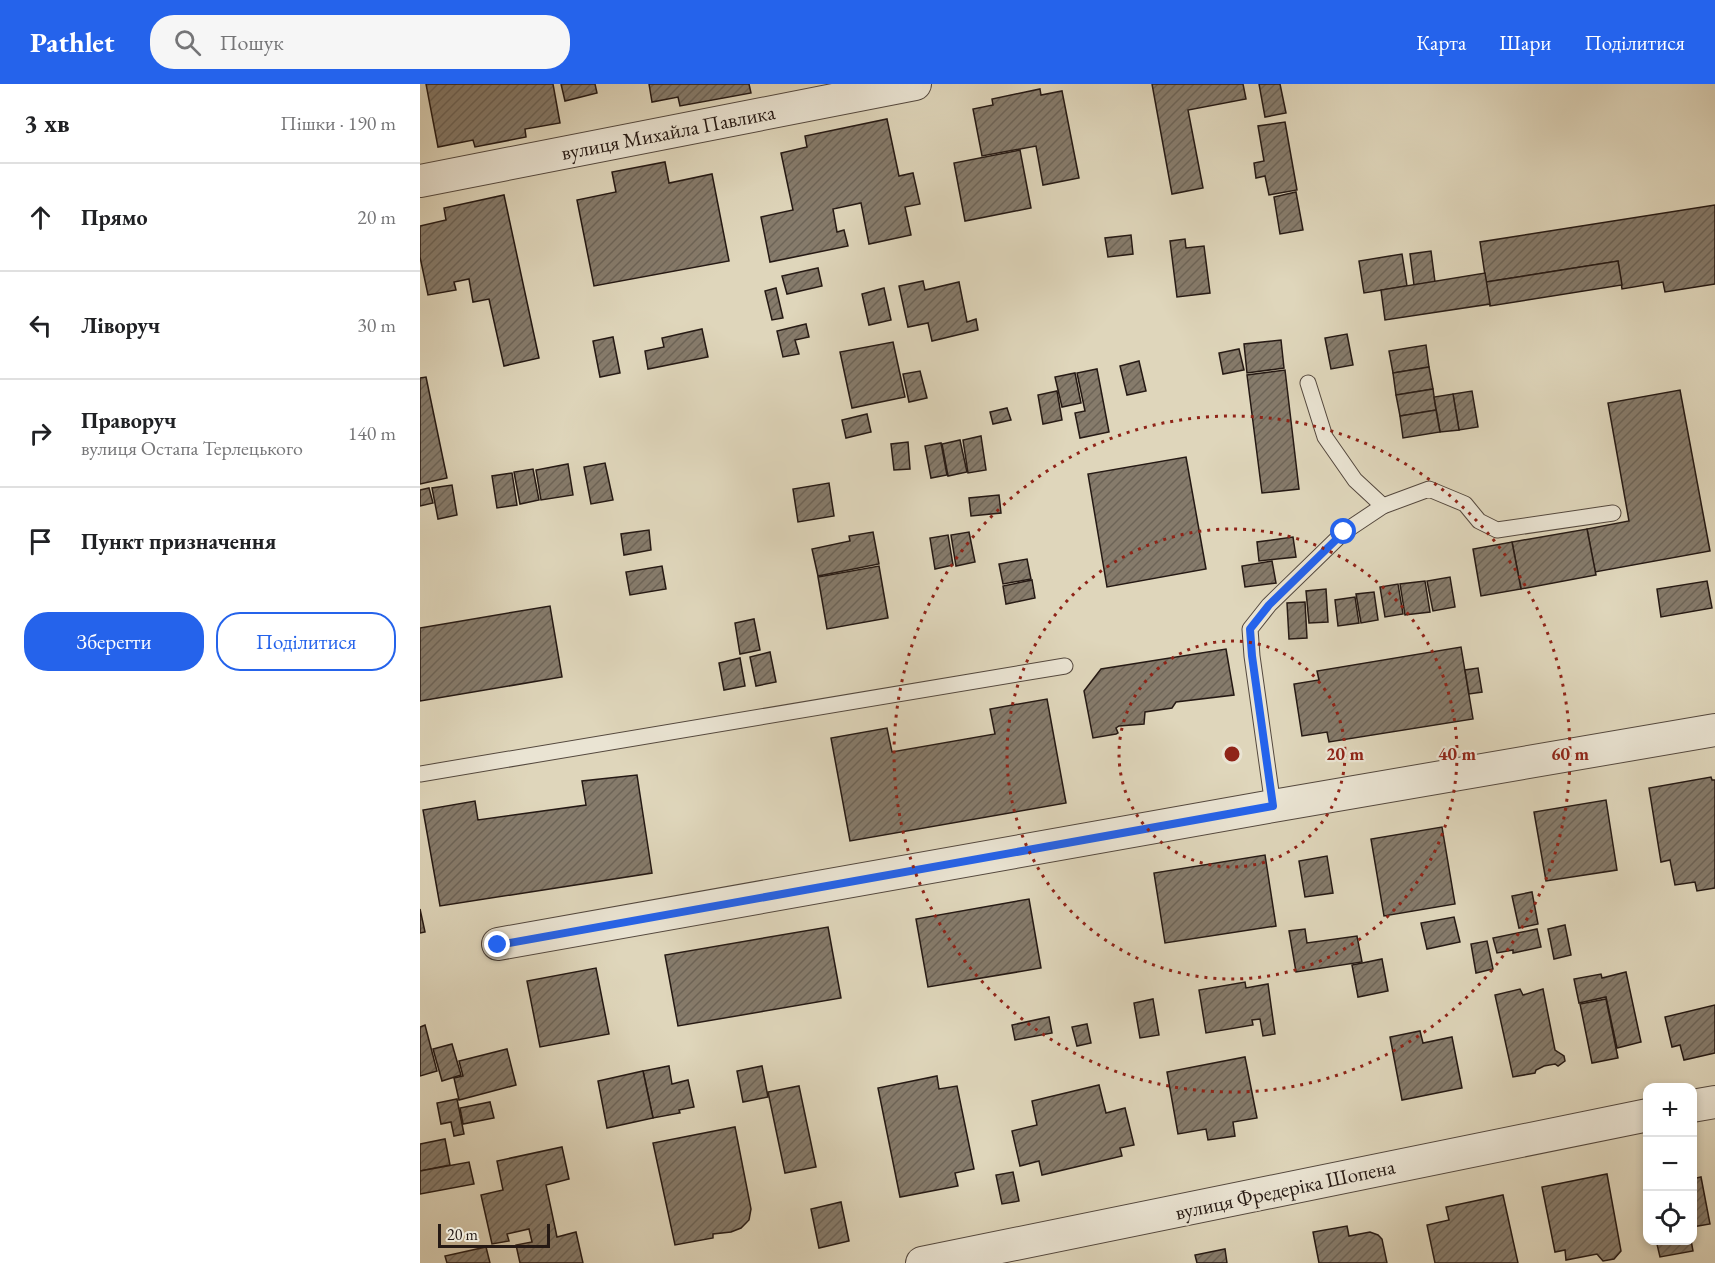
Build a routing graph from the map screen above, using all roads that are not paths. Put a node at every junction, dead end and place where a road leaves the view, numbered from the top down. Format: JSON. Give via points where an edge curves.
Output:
{"nodes":[{"id":1,"x":915,"y":84,"type":"edge"},
{"id":2,"x":420,"y":180,"type":"edge"},
{"id":3,"x":1308,"y":383,"type":"dead end"},
{"id":4,"x":1383,"y":506,"type":"junction"},
{"id":5,"x":1613,"y":513,"type":"dead end"},
{"id":6,"x":1065,"y":666,"type":"dead end"},
{"id":7,"x":1715,"y":730,"type":"edge"},
{"id":8,"x":420,"y":774,"type":"edge"},
{"id":9,"x":1273,"y":806,"type":"junction"},
{"id":10,"x":498,"y":945,"type":"dead end"},
{"id":11,"x":1715,"y":1102,"type":"edge"},
{"id":12,"x":1697,"y":1105,"type":"edge"},
{"id":13,"x":1643,"y":1116,"type":"edge"},
{"id":14,"x":922,"y":1263,"type":"edge"}],
"edges":[{"from":1,"to":2,"type":"street","name":"вулиця Михайла Павлика"},
{"from":3,"to":4,"type":"lane","via":[[1325,437],[1355,480]]},
{"from":4,"to":5,"type":"lane","via":[[1429,489],[1466,504],[1479,521],[1497,530]]},
{"from":4,"to":9,"type":"lane","via":[[1344,532],[1269,605],[1250,629]]},
{"from":6,"to":8,"type":"lane"},
{"from":7,"to":9,"type":"street"},
{"from":9,"to":10,"type":"street"},
{"from":11,"to":12,"type":"street"},
{"from":13,"to":14,"type":"street","name":"вулиця Фредеріка Шопена"}]}
